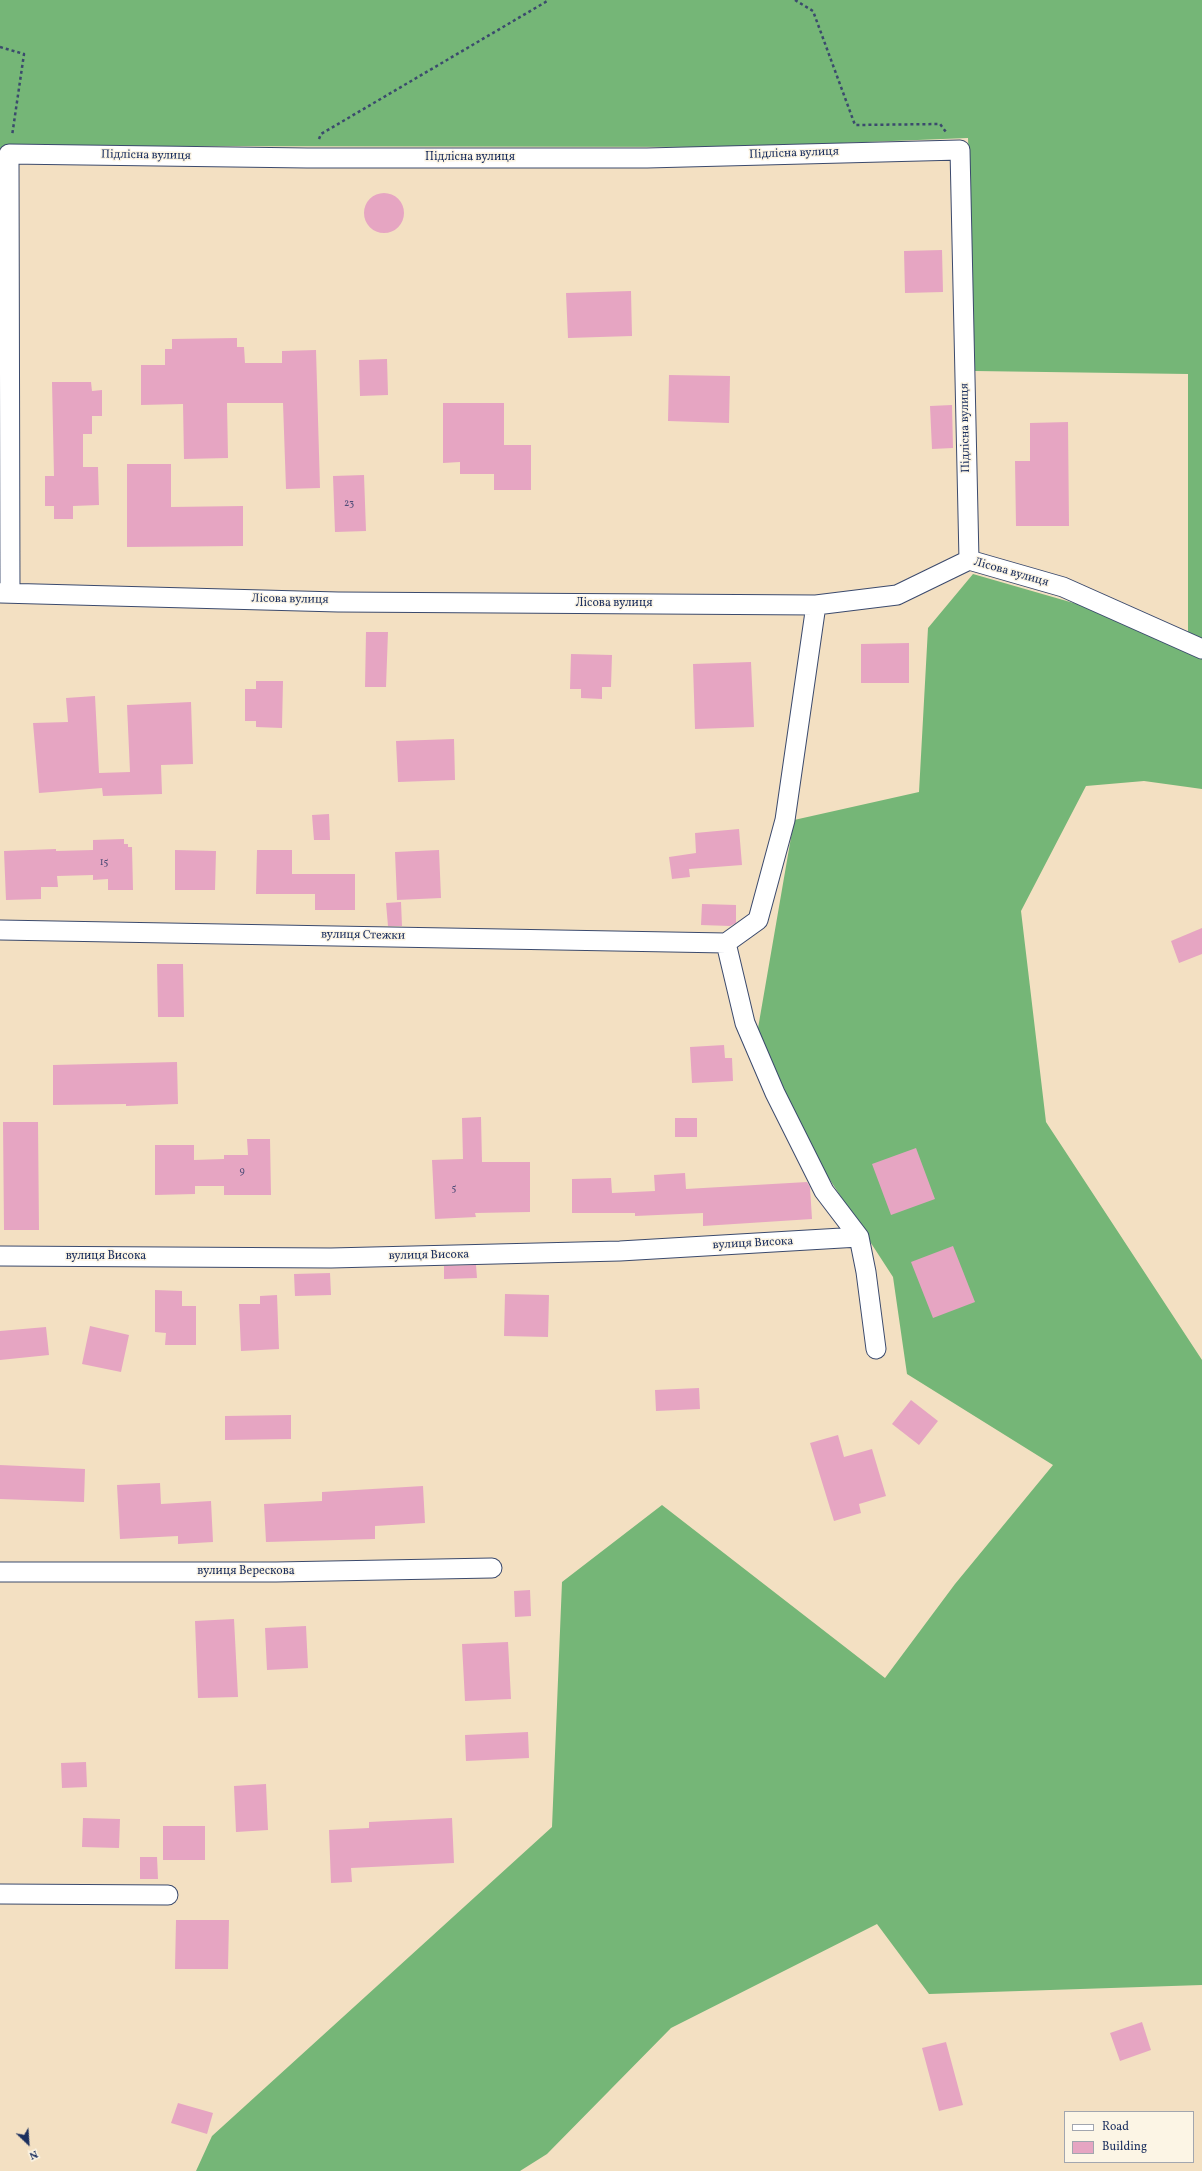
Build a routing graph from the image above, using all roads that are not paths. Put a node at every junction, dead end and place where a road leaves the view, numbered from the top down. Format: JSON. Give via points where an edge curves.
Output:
{"nodes":[{"id":1,"x":969,"y":560,"type":"junction"},
{"id":2,"x":5,"y":593,"type":"edge"},
{"id":3,"x":816,"y":605,"type":"junction"},
{"id":4,"x":1202,"y":649,"type":"edge"},
{"id":5,"x":0,"y":930,"type":"edge"},
{"id":6,"x":726,"y":943,"type":"junction"},
{"id":7,"x":859,"y":1238,"type":"junction"},
{"id":8,"x":0,"y":1256,"type":"edge"},
{"id":9,"x":876,"y":1349,"type":"dead end"},
{"id":10,"x":492,"y":1568,"type":"dead end"},
{"id":11,"x":0,"y":1572,"type":"edge"},
{"id":12,"x":0,"y":1894,"type":"edge"},
{"id":13,"x":168,"y":1896,"type":"dead end"}],
"edges":[{"from":1,"to":2,"type":"street","name":"Підлісна вулиця","via":[[960,150],[647,158],[307,158],[9,154]]},
{"from":1,"to":3,"type":"street","name":"Лісова вулиця","via":[[897,595]]},
{"from":1,"to":4,"type":"street","name":"Лісова вулиця","via":[[1063,587]]},
{"from":2,"to":3,"type":"street","name":"Лісова вулиця","via":[[338,602]]},
{"from":3,"to":6,"type":"street","via":[[785,820],[758,920]]},
{"from":5,"to":6,"type":"street","name":"вулиця Стежки"},
{"from":6,"to":7,"type":"street","via":[[745,1023],[775,1093],[824,1191]]},
{"from":7,"to":8,"type":"street","name":"вулиця Висока","via":[[620,1251],[354,1258]]},
{"from":7,"to":9,"type":"street"},
{"from":10,"to":11,"type":"street","name":"вулиця Верескова","via":[[276,1572]]},
{"from":12,"to":13,"type":"street"}]}
